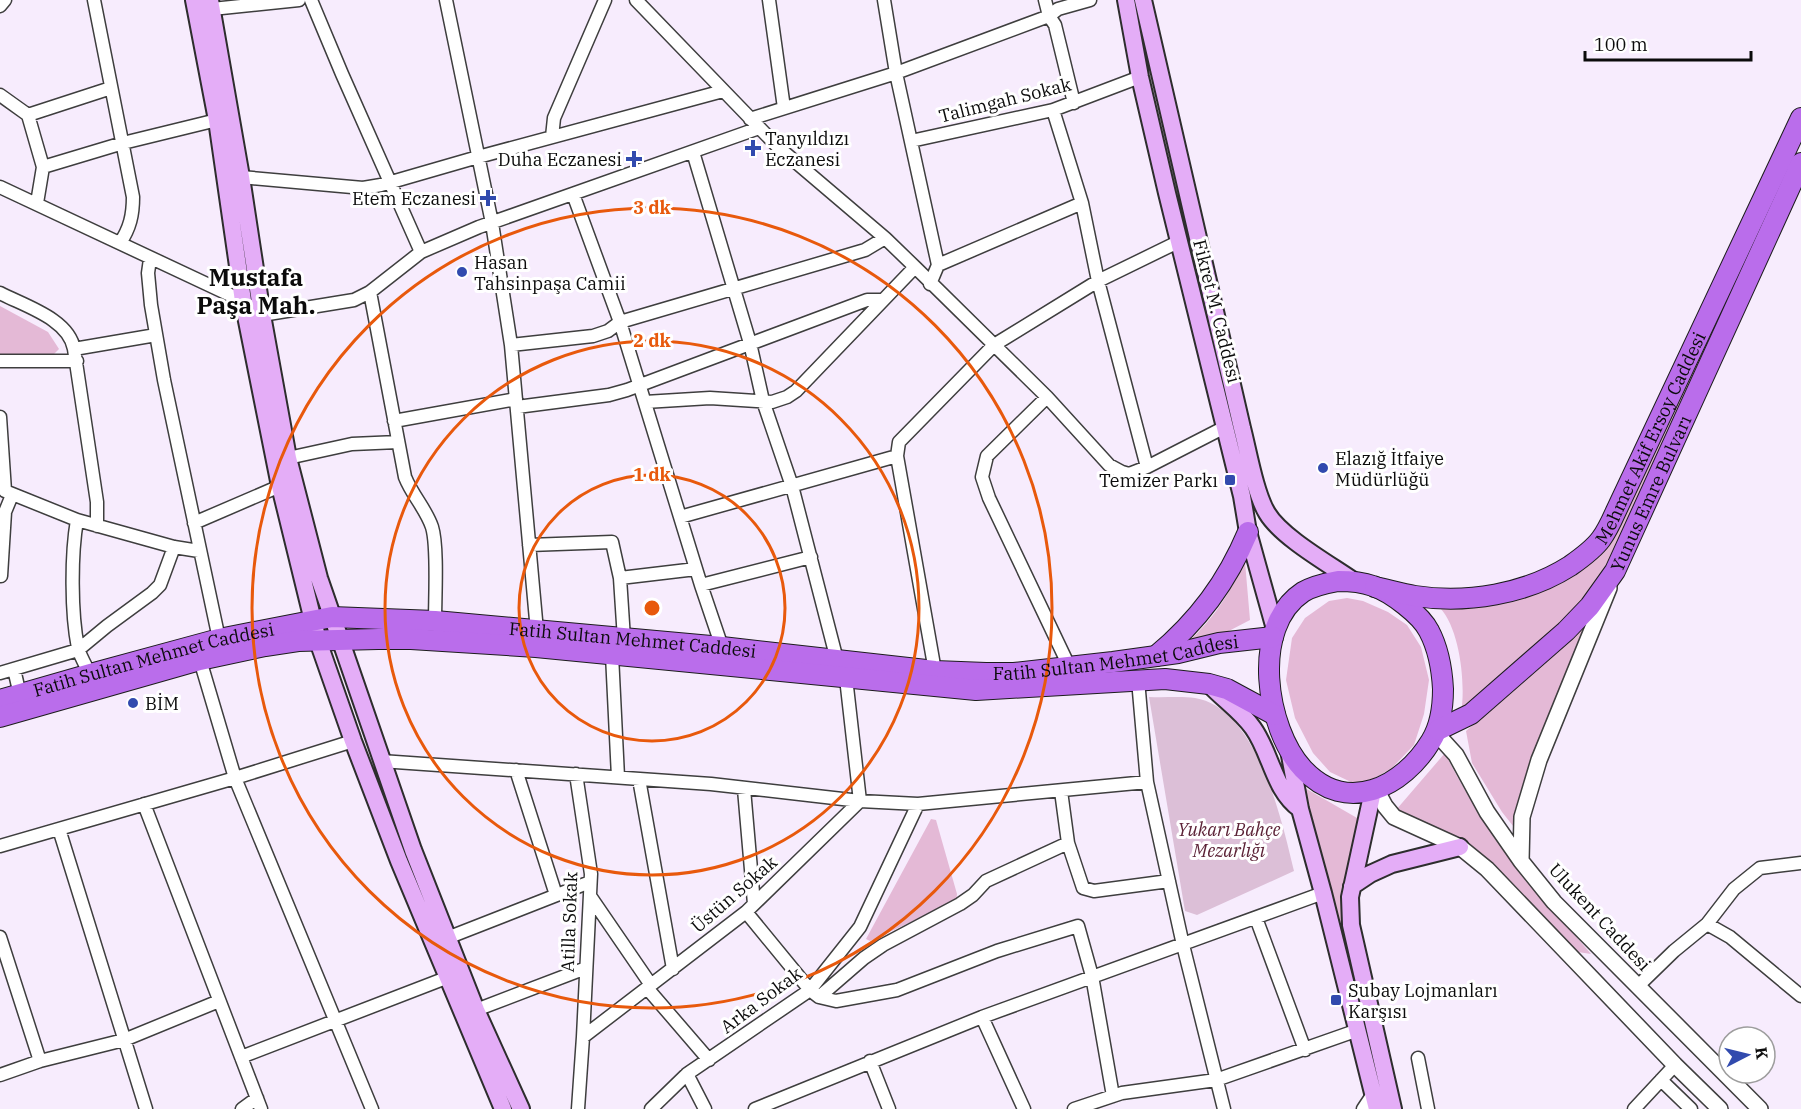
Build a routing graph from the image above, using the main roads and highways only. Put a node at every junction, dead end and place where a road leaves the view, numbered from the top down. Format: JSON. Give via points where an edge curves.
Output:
{"nodes":[{"id":1,"x":194,"y":0,"type":"edge"},
{"id":2,"x":1126,"y":0,"type":"edge"},
{"id":3,"x":1143,"y":0,"type":"edge"},
{"id":4,"x":211,"y":5,"type":"edge"},
{"id":5,"x":1801,"y":118,"type":"edge"},
{"id":6,"x":1801,"y":163,"type":"edge"},
{"id":7,"x":1248,"y":532,"type":"junction"},
{"id":8,"x":1355,"y":582,"type":"junction"},
{"id":9,"x":1375,"y":587,"type":"junction"},
{"id":10,"x":332,"y":617,"type":"junction"},
{"id":11,"x":312,"y":620,"type":"junction"},
{"id":12,"x":1274,"y":633,"type":"junction"},
{"id":13,"x":318,"y":640,"type":"junction"},
{"id":14,"x":340,"y":641,"type":"junction"},
{"id":15,"x":618,"y":647,"type":"junction"},
{"id":16,"x":1156,"y":657,"type":"junction"},
{"id":17,"x":842,"y":669,"type":"junction"},
{"id":18,"x":1209,"y":684,"type":"junction"},
{"id":19,"x":0,"y":700,"type":"edge"},
{"id":20,"x":1275,"y":714,"type":"junction"},
{"id":21,"x":0,"y":717,"type":"edge"},
{"id":22,"x":1437,"y":731,"type":"junction"},
{"id":23,"x":1287,"y":744,"type":"junction"},
{"id":24,"x":1375,"y":790,"type":"junction"},
{"id":25,"x":1300,"y":809,"type":"junction"},
{"id":26,"x":1460,"y":847,"type":"road end"},
{"id":27,"x":1352,"y":886,"type":"junction"},
{"id":28,"x":1375,"y":1102,"type":"edge"},
{"id":29,"x":503,"y":1109,"type":"edge"},
{"id":30,"x":521,"y":1109,"type":"edge"},
{"id":31,"x":1393,"y":1109,"type":"edge"}],
"edges":[{"from":1,"to":11,"type":"main road","via":[[217,120],[243,301]]},
{"from":2,"to":7,"type":"main road","name":"Fikret M. Caddesi","via":[[1140,77]]},
{"from":3,"to":8,"type":"main road","via":[[1259,492],[1267,513],[1278,525]]},
{"from":4,"to":10,"type":"main road","via":[[288,458]]},
{"from":5,"to":9,"type":"main road","name":"Mehmet Akif Ersoy Caddesi","via":[[1601,540],[1553,576],[1498,594],[1442,598]]},
{"from":6,"to":22,"type":"main road","name":"Yunus Emre Bulvarı","via":[[1615,571],[1566,632],[1471,714]]},
{"from":7,"to":12,"type":"main road","name":"Fikret M. Caddesi"},
{"from":7,"to":16,"type":"main road","via":[[1211,600]]},
{"from":8,"to":9,"type":"main road"},
{"from":8,"to":12,"type":"main road","via":[[1338,581],[1304,591],[1291,603]]},
{"from":9,"to":22,"type":"main road","via":[[1405,605],[1429,630],[1442,677],[1443,702]]},
{"from":10,"to":11,"type":"main road","name":"Fatih Sultan Mehmet Caddesi"},
{"from":10,"to":14,"type":"main road"},
{"from":10,"to":15,"type":"main road","name":"Fatih Sultan Mehmet Caddesi","via":[[435,621],[537,632]]},
{"from":11,"to":13,"type":"main road"},
{"from":11,"to":19,"type":"main road","name":"Fatih Sultan Mehmet Caddesi","via":[[219,639]]},
{"from":12,"to":16,"type":"main road","name":"Fatih Sultan Mehmet Caddesi"},
{"from":12,"to":20,"type":"main road","via":[[1268,682]]},
{"from":13,"to":14,"type":"main road"},
{"from":13,"to":21,"type":"main road","via":[[200,660]]},
{"from":13,"to":29,"type":"main road","via":[[353,741],[446,978]]},
{"from":14,"to":15,"type":"main road","via":[[411,639]]},
{"from":14,"to":30,"type":"main road","via":[[447,938]]},
{"from":15,"to":17,"type":"main road"},
{"from":15,"to":17,"type":"main road","name":"Fatih Sultan Mehmet Caddesi","via":[[722,647]]},
{"from":16,"to":17,"type":"main road","name":"Fatih Sultan Mehmet Caddesi","via":[[1014,672]]},
{"from":17,"to":18,"type":"main road","via":[[976,690],[1165,678]]},
{"from":18,"to":20,"type":"main road"},
{"from":18,"to":25,"type":"main road","via":[[1255,730],[1285,794]]},
{"from":20,"to":23,"type":"main road"},
{"from":22,"to":24,"type":"main road","via":[[1413,765]]},
{"from":23,"to":24,"type":"main road","via":[[1302,768],[1316,780],[1336,790]]},
{"from":23,"to":25,"type":"main road"},
{"from":24,"to":27,"type":"main road"},
{"from":25,"to":28,"type":"main road"},
{"from":26,"to":27,"type":"main road","via":[[1392,864]]},
{"from":27,"to":31,"type":"main road","via":[[1352,925]]}]}
